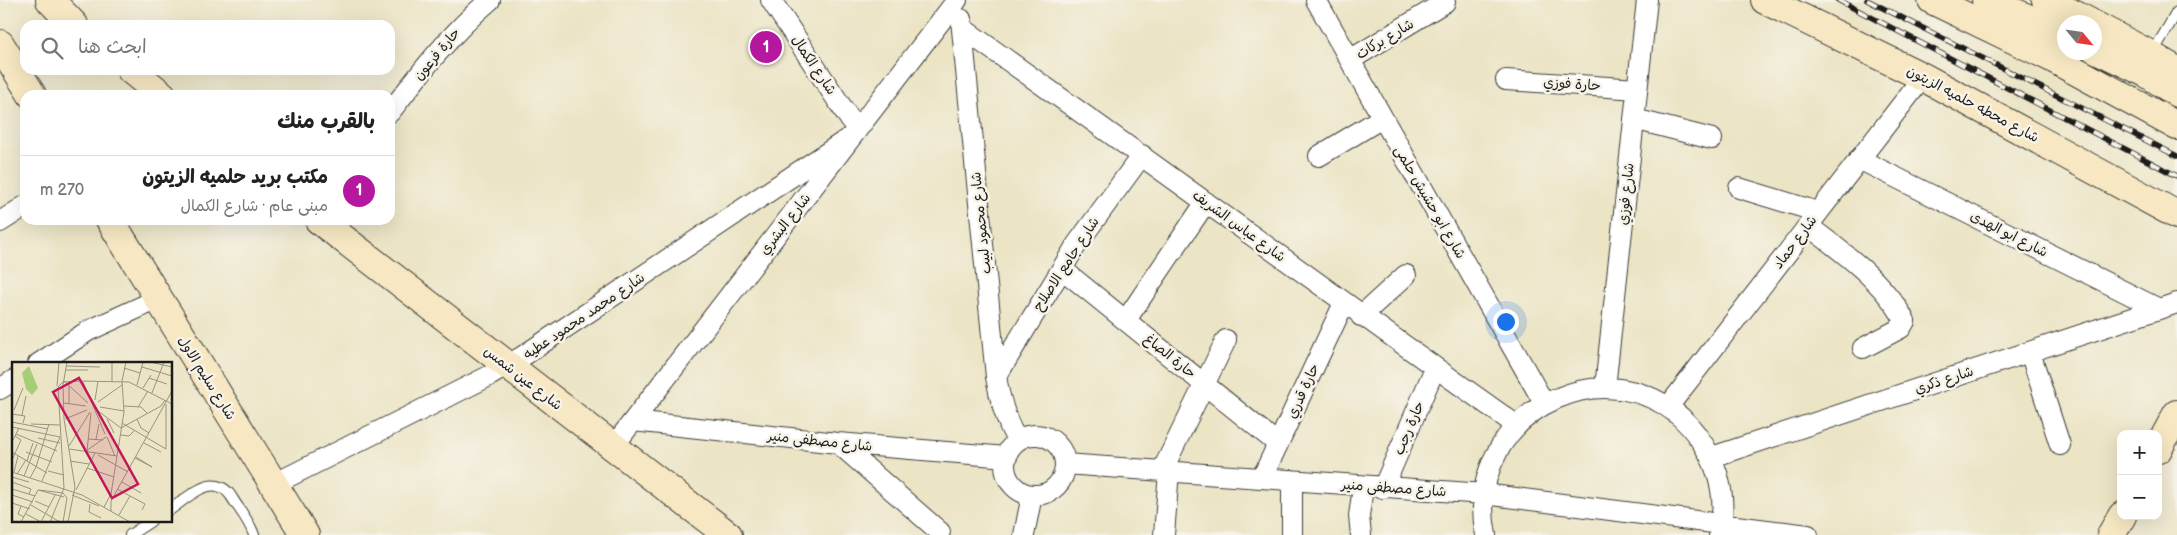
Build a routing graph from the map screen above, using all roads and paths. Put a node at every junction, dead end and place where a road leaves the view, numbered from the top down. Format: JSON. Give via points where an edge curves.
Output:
{"nodes":[{"id":1,"x":50,"y":0,"type":"edge"},
{"id":2,"x":490,"y":0,"type":"edge"},
{"id":3,"x":771,"y":0,"type":"edge"},
{"id":4,"x":958,"y":0,"type":"edge"},
{"id":5,"x":1316,"y":0,"type":"edge"},
{"id":6,"x":1647,"y":0,"type":"edge"},
{"id":7,"x":1765,"y":0,"type":"edge"},
{"id":8,"x":1932,"y":0,"type":"edge"},
{"id":9,"x":1986,"y":0,"type":"edge"},
{"id":10,"x":2046,"y":0,"type":"edge"},
{"id":11,"x":1445,"y":2,"type":"dead end"},
{"id":12,"x":2177,"y":12,"type":"edge"},
{"id":13,"x":2075,"y":15,"type":"edge"},
{"id":14,"x":69,"y":20,"type":"edge"},
{"id":15,"x":962,"y":28,"type":"junction"},
{"id":16,"x":2102,"y":29,"type":"edge"},
{"id":17,"x":2057,"y":31,"type":"edge"},
{"id":18,"x":0,"y":44,"type":"edge"},
{"id":19,"x":2102,"y":52,"type":"edge"},
{"id":20,"x":2151,"y":55,"type":"junction"},
{"id":21,"x":1350,"y":60,"type":"junction"},
{"id":22,"x":20,"y":64,"type":"edge"},
{"id":23,"x":2177,"y":71,"type":"edge"},
{"id":24,"x":24,"y":75,"type":"edge"},
{"id":25,"x":137,"y":75,"type":"edge"},
{"id":26,"x":1923,"y":76,"type":"junction"},
{"id":27,"x":1506,"y":80,"type":"dead end"},
{"id":28,"x":1637,"y":89,"type":"junction"},
{"id":29,"x":30,"y":90,"type":"edge"},
{"id":30,"x":156,"y":90,"type":"edge"},
{"id":31,"x":2177,"y":93,"type":"edge"},
{"id":32,"x":395,"y":105,"type":"edge"},
{"id":33,"x":1382,"y":118,"type":"junction"},
{"id":34,"x":1634,"y":119,"type":"junction"},
{"id":35,"x":2177,"y":126,"type":"edge"},
{"id":36,"x":854,"y":133,"type":"junction"},
{"id":37,"x":1712,"y":139,"type":"dead end"},
{"id":38,"x":1142,"y":155,"type":"junction"},
{"id":39,"x":1319,"y":156,"type":"dead end"},
{"id":40,"x":1859,"y":159,"type":"junction"},
{"id":41,"x":1739,"y":188,"type":"dead end"},
{"id":42,"x":1206,"y":202,"type":"junction"},
{"id":43,"x":20,"y":209,"type":"edge"},
{"id":44,"x":2177,"y":215,"type":"edge"},
{"id":45,"x":1813,"y":219,"type":"junction"},
{"id":46,"x":0,"y":222,"type":"edge"},
{"id":47,"x":113,"y":225,"type":"edge"},
{"id":48,"x":326,"y":225,"type":"edge"},
{"id":49,"x":1062,"y":269,"type":"junction"},
{"id":50,"x":1406,"y":274,"type":"dead end"},
{"id":51,"x":158,"y":299,"type":"junction"},
{"id":52,"x":1344,"y":303,"type":"junction"},
{"id":53,"x":2168,"y":306,"type":"edge"},
{"id":54,"x":1361,"y":316,"type":"junction"},
{"id":55,"x":1126,"y":320,"type":"junction"},
{"id":56,"x":1226,"y":340,"type":"dead end"},
{"id":57,"x":1863,"y":348,"type":"dead end"},
{"id":58,"x":2030,"y":352,"type":"junction"},
{"id":59,"x":41,"y":362,"type":"edge"},
{"id":60,"x":507,"y":366,"type":"junction"},
{"id":61,"x":1435,"y":368,"type":"junction"},
{"id":62,"x":996,"y":378,"type":"junction"},
{"id":63,"x":12,"y":381,"type":"edge"},
{"id":64,"x":1205,"y":384,"type":"junction"},
{"id":65,"x":1605,"y":388,"type":"junction"},
{"id":66,"x":0,"y":389,"type":"edge"},
{"id":67,"x":1544,"y":403,"type":"junction"},
{"id":68,"x":1668,"y":407,"type":"junction"},
{"id":69,"x":633,"y":421,"type":"junction"},
{"id":70,"x":1516,"y":425,"type":"junction"},
{"id":71,"x":2176,"y":425,"type":"edge"},
{"id":72,"x":838,"y":443,"type":"junction"},
{"id":73,"x":1278,"y":444,"type":"junction"},
{"id":74,"x":2162,"y":444,"type":"edge"},
{"id":75,"x":2060,"y":445,"type":"dead end"},
{"id":76,"x":613,"y":447,"type":"junction"},
{"id":77,"x":1012,"y":449,"type":"junction"},
{"id":78,"x":2162,"y":452,"type":"edge"},
{"id":79,"x":1712,"y":457,"type":"junction"},
{"id":80,"x":1065,"y":464,"type":"junction"},
{"id":81,"x":1166,"y":471,"type":"junction"},
{"id":82,"x":1262,"y":478,"type":"junction"},
{"id":83,"x":1292,"y":480,"type":"junction"},
{"id":84,"x":274,"y":484,"type":"junction"},
{"id":85,"x":1363,"y":487,"type":"junction"},
{"id":86,"x":1384,"y":488,"type":"junction"},
{"id":87,"x":1484,"y":494,"type":"junction"},
{"id":88,"x":1032,"y":495,"type":"junction"},
{"id":89,"x":172,"y":508,"type":"edge"},
{"id":90,"x":2120,"y":520,"type":"edge"},
{"id":91,"x":150,"y":522,"type":"edge"},
{"id":92,"x":1720,"y":530,"type":"edge"},
{"id":93,"x":940,"y":532,"type":"dead end"},
{"id":94,"x":130,"y":535,"type":"edge"},
{"id":95,"x":254,"y":535,"type":"edge"},
{"id":96,"x":305,"y":535,"type":"edge"},
{"id":97,"x":728,"y":535,"type":"edge"},
{"id":98,"x":1024,"y":535,"type":"edge"},
{"id":99,"x":1164,"y":535,"type":"edge"},
{"id":100,"x":1292,"y":535,"type":"edge"},
{"id":101,"x":1361,"y":535,"type":"edge"},
{"id":102,"x":1486,"y":535,"type":"edge"},
{"id":103,"x":1808,"y":535,"type":"edge"},
{"id":104,"x":2111,"y":535,"type":"edge"}],
"edges":[{"from":1,"to":14,"type":"street"},
{"from":2,"to":32,"type":"street","name":"حارة فرعون","via":[[434,54]]},
{"from":3,"to":36,"type":"street","name":"شارع الكمال"},
{"from":4,"to":15,"type":"street","name":"شارع محمود لبيب"},
{"from":4,"to":36,"type":"street","name":"شارع البشري"},
{"from":5,"to":21,"type":"street","name":"شارع ابو حشيش حلمى"},
{"from":6,"to":28,"type":"street","name":"شارع فوزي"},
{"from":7,"to":26,"type":"street","name":"شارع محطه حلميه الزيتون"},
{"from":8,"to":35,"type":"street","via":[[2052,58]]},
{"from":9,"to":17,"type":"street"},
{"from":10,"to":13,"type":"street"},
{"from":11,"to":21,"type":"street","name":"شارع بركات"},
{"from":12,"to":20,"type":"lane"},
{"from":15,"to":38,"type":"street","name":"شارع عباس الشريف"},
{"from":15,"to":62,"type":"street","name":"شارع محمود لبيب"},
{"from":16,"to":20,"type":"street"},
{"from":18,"to":22,"type":"street"},
{"from":19,"to":31,"type":"street","via":[[2148,74]]},
{"from":20,"to":23,"type":"street"},
{"from":21,"to":33,"type":"street","name":"شارع ابو حشيش حلمى"},
{"from":24,"to":29,"type":"street"},
{"from":25,"to":30,"type":"street"},
{"from":26,"to":40,"type":"street","name":"شارع حماد"},
{"from":26,"to":44,"type":"street","name":"شارع محطه حلميه الزيتون"},
{"from":27,"to":28,"type":"street","name":"حارة فوزي"},
{"from":28,"to":34,"type":"street","name":"شارع فوزي"},
{"from":33,"to":39,"type":"street"},
{"from":33,"to":67,"type":"street","name":"شارع ابو حشيش حلمى"},
{"from":34,"to":37,"type":"street"},
{"from":34,"to":65,"type":"street","name":"شارع فوزي"},
{"from":36,"to":60,"type":"street","name":"شارع محمد محمود عطيه"},
{"from":36,"to":69,"type":"street","name":"شارع البشري"},
{"from":38,"to":42,"type":"street","name":"شارع عباس الشريف"},
{"from":38,"to":49,"type":"street","name":"شارع جامع الاصلاح"},
{"from":40,"to":45,"type":"street","name":"شارع حماد"},
{"from":40,"to":53,"type":"street","name":"شارع ابو الهدى"},
{"from":41,"to":45,"type":"street"},
{"from":42,"to":52,"type":"street","name":"شارع عباس الشريف"},
{"from":42,"to":55,"type":"street"},
{"from":43,"to":46,"type":"street"},
{"from":45,"to":57,"type":"street","via":[[1882,291],[1904,320],[1901,328]]},
{"from":45,"to":68,"type":"street","name":"شارع حماد"},
{"from":47,"to":51,"type":"street","name":"شارع سليم الاول"},
{"from":48,"to":60,"type":"street","name":"شارع عين شمس"},
{"from":49,"to":55,"type":"street","name":"حارة الصاغ"},
{"from":49,"to":62,"type":"street","name":"شارع جامع الاصلاح"},
{"from":50,"to":54,"type":"street"},
{"from":51,"to":59,"type":"street","via":[[88,331]]},
{"from":51,"to":84,"type":"street","name":"شارع سليم الاول"},
{"from":52,"to":54,"type":"street","name":"شارع عباس الشريف"},
{"from":52,"to":73,"type":"street","name":"حارة قدري"},
{"from":53,"to":58,"type":"street","name":"شارع ذكري"},
{"from":54,"to":61,"type":"street","name":"شارع عباس الشريف"},
{"from":55,"to":64,"type":"street","name":"حارة الصاغ"},
{"from":56,"to":64,"type":"street"},
{"from":58,"to":75,"type":"street"},
{"from":58,"to":79,"type":"street","name":"شارع ذكري"},
{"from":60,"to":76,"type":"street","name":"شارع عين شمس"},
{"from":60,"to":84,"type":"street","name":"شارع محمد محمود عطيه"},
{"from":61,"to":70,"type":"street","name":"شارع عباس الشريف"},
{"from":61,"to":86,"type":"street","name":"حارة رجب"},
{"from":62,"to":77,"type":"street","name":"شارع محمود لبيب"},
{"from":63,"to":66,"type":"street"},
{"from":64,"to":73,"type":"street","name":"حارة الصاغ"},
{"from":64,"to":81,"type":"street"},
{"from":65,"to":67,"type":"street","via":[[1574,391]]},
{"from":65,"to":68,"type":"street","via":[[1649,396]]},
{"from":67,"to":70,"type":"street"},
{"from":68,"to":79,"type":"street","via":[[1694,429]]},
{"from":69,"to":72,"type":"street","name":"شارع مصطفى منير"},
{"from":69,"to":76,"type":"street","name":"شارع البشري"},
{"from":70,"to":87,"type":"street","via":[[1494,457]]},
{"from":71,"to":74,"type":"street"},
{"from":71,"to":78,"type":"street"},
{"from":72,"to":77,"type":"street","name":"شارع مصطفى منير"},
{"from":72,"to":93,"type":"street"},
{"from":73,"to":82,"type":"street","name":"حارة قدري"},
{"from":76,"to":97,"type":"street","name":"شارع عين شمس"},
{"from":77,"to":80,"type":"street","via":[[1026,437],[1044,436],[1059,447]]},
{"from":77,"to":88,"type":"street","via":[[1007,474],[1024,493]]},
{"from":79,"to":92,"type":"street","via":[[1723,501]]},
{"from":80,"to":81,"type":"street","name":"شارع مصطفى منير"},
{"from":80,"to":88,"type":"street","via":[[1061,481],[1055,487],[1040,495]]},
{"from":81,"to":82,"type":"street","name":"شارع مصطفى منير"},
{"from":81,"to":99,"type":"street"},
{"from":82,"to":83,"type":"street","name":"شارع مصطفى منير"},
{"from":83,"to":85,"type":"street","name":"شارع مصطفى منير"},
{"from":83,"to":100,"type":"street"},
{"from":84,"to":96,"type":"street","name":"شارع سليم الاول"},
{"from":85,"to":86,"type":"street","name":"شارع مصطفى منير"},
{"from":85,"to":101,"type":"street","via":[[1359,516]]},
{"from":86,"to":87,"type":"street","name":"شارع مصطفى منير"},
{"from":87,"to":92,"type":"street","name":"شارع مصطفى منير"},
{"from":87,"to":102,"type":"street"},
{"from":88,"to":98,"type":"street"},
{"from":89,"to":95,"type":"lane","via":[[203,488],[221,487],[245,517]]},
{"from":90,"to":104,"type":"street"},
{"from":91,"to":94,"type":"lane"},
{"from":92,"to":103,"type":"street","name":"شارع مصطفى منير"}]}
